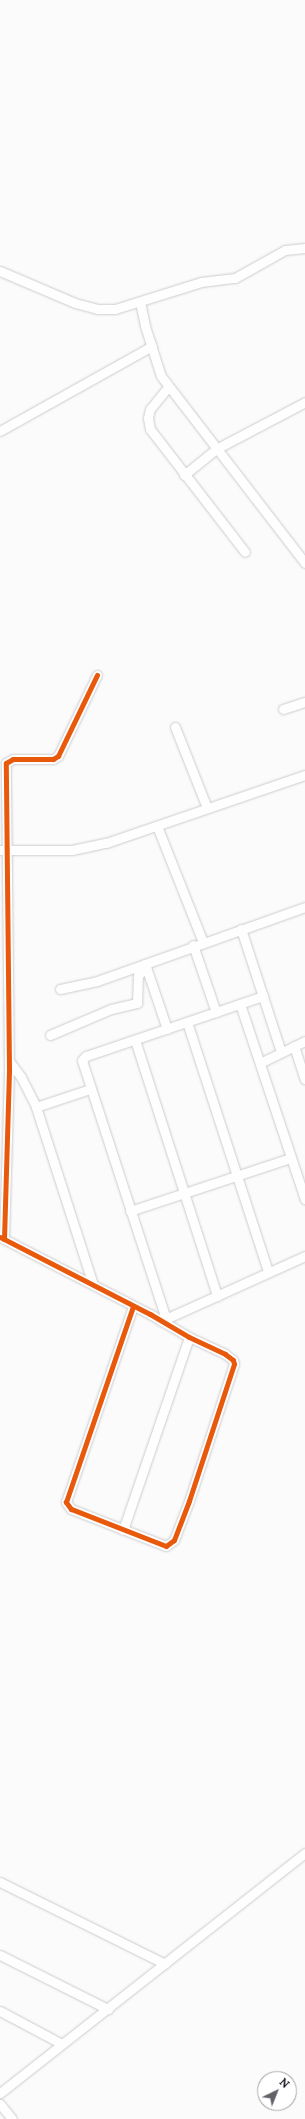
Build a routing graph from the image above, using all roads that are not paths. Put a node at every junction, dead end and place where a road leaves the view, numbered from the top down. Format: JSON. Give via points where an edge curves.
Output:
{"nodes":[{"id":1,"x":305,"y":248,"type":"edge"},
{"id":2,"x":0,"y":271,"type":"edge"},
{"id":3,"x":140,"y":302,"type":"junction"},
{"id":4,"x":152,"y":346,"type":"junction"},
{"id":5,"x":168,"y":387,"type":"junction"},
{"id":6,"x":305,"y":402,"type":"edge"},
{"id":7,"x":0,"y":431,"type":"edge"},
{"id":8,"x":216,"y":449,"type":"junction"},
{"id":9,"x":184,"y":475,"type":"junction"},
{"id":10,"x":246,"y":552,"type":"dead end"},
{"id":11,"x":305,"y":563,"type":"edge"},
{"id":12,"x":97,"y":675,"type":"dead end"},
{"id":13,"x":305,"y":702,"type":"edge"},
{"id":14,"x":283,"y":709,"type":"dead end"},
{"id":15,"x":175,"y":727,"type":"dead end"},
{"id":16,"x":305,"y":775,"type":"edge"},
{"id":17,"x":207,"y":808,"type":"junction"},
{"id":18,"x":157,"y":826,"type":"junction"},
{"id":19,"x":4,"y":850,"type":"edge"},
{"id":20,"x":305,"y":907,"type":"edge"},
{"id":21,"x":241,"y":929,"type":"junction"},
{"id":22,"x":203,"y":942,"type":"junction"},
{"id":23,"x":193,"y":945,"type":"junction"},
{"id":24,"x":145,"y":966,"type":"junction"},
{"id":25,"x":60,"y":989,"type":"dead end"},
{"id":26,"x":263,"y":996,"type":"junction"},
{"id":27,"x":240,"y":1004,"type":"junction"},
{"id":28,"x":216,"y":1012,"type":"junction"},
{"id":29,"x":187,"y":1022,"type":"junction"},
{"id":30,"x":167,"y":1029,"type":"junction"},
{"id":31,"x":50,"y":1034,"type":"dead end"},
{"id":32,"x":134,"y":1040,"type":"junction"},
{"id":33,"x":305,"y":1041,"type":"edge"},
{"id":34,"x":294,"y":1046,"type":"junction"},
{"id":35,"x":281,"y":1052,"type":"junction"},
{"id":36,"x":9,"y":1061,"type":"junction"},
{"id":37,"x":260,"y":1063,"type":"junction"},
{"id":38,"x":305,"y":1079,"type":"edge"},
{"id":39,"x":90,"y":1089,"type":"junction"},
{"id":40,"x":36,"y":1107,"type":"junction"},
{"id":41,"x":290,"y":1158,"type":"junction"},
{"id":42,"x":237,"y":1176,"type":"junction"},
{"id":43,"x":183,"y":1194,"type":"junction"},
{"id":44,"x":305,"y":1199,"type":"edge"},
{"id":45,"x":130,"y":1211,"type":"junction"},
{"id":46,"x":2,"y":1238,"type":"edge"},
{"id":47,"x":305,"y":1256,"type":"edge"},
{"id":48,"x":268,"y":1272,"type":"junction"},
{"id":49,"x":93,"y":1285,"type":"junction"},
{"id":50,"x":217,"y":1296,"type":"junction"},
{"id":51,"x":133,"y":1306,"type":"junction"},
{"id":52,"x":163,"y":1320,"type":"junction"},
{"id":53,"x":189,"y":1337,"type":"junction"},
{"id":54,"x":123,"y":1530,"type":"junction"},
{"id":55,"x":305,"y":1853,"type":"edge"},
{"id":56,"x":0,"y":1882,"type":"edge"},
{"id":57,"x":0,"y":1955,"type":"edge"},
{"id":58,"x":165,"y":1964,"type":"junction"},
{"id":59,"x":108,"y":2009,"type":"junction"},
{"id":60,"x":0,"y":2011,"type":"edge"},
{"id":61,"x":62,"y":2044,"type":"junction"},
{"id":62,"x":0,"y":2093,"type":"edge"},
{"id":63,"x":0,"y":2104,"type":"edge"},
{"id":64,"x":12,"y":2119,"type":"edge"}],
"edges":[{"from":1,"to":3,"type":"street","via":[[285,250],[235,278],[201,282]]},
{"from":2,"to":3,"type":"street","via":[[75,303],[98,309],[115,309]]},
{"from":3,"to":4,"type":"street"},
{"from":4,"to":5,"type":"street","via":[[161,376]]},
{"from":4,"to":7,"type":"street"},
{"from":5,"to":8,"type":"street"},
{"from":5,"to":9,"type":"street","via":[[150,409],[150,429]]},
{"from":6,"to":8,"type":"street"},
{"from":8,"to":9,"type":"street"},
{"from":8,"to":11,"type":"street"},
{"from":9,"to":10,"type":"street"},
{"from":12,"to":19,"type":"street","via":[[58,756],[53,759],[13,759],[6,763]]},
{"from":13,"to":14,"type":"street"},
{"from":15,"to":17,"type":"street"},
{"from":16,"to":17,"type":"street"},
{"from":17,"to":18,"type":"street"},
{"from":18,"to":19,"type":"street","via":[[106,843],[72,850]]},
{"from":18,"to":22,"type":"street"},
{"from":19,"to":36,"type":"street"},
{"from":20,"to":21,"type":"street"},
{"from":21,"to":22,"type":"street"},
{"from":21,"to":26,"type":"street"},
{"from":22,"to":23,"type":"street"},
{"from":23,"to":24,"type":"street"},
{"from":23,"to":28,"type":"street"},
{"from":24,"to":25,"type":"street","via":[[98,981]]},
{"from":24,"to":30,"type":"street"},
{"from":24,"to":31,"type":"street","via":[[138,975],[137,1003],[111,1009]]},
{"from":26,"to":27,"type":"street"},
{"from":26,"to":35,"type":"street"},
{"from":27,"to":28,"type":"street"},
{"from":27,"to":37,"type":"street"},
{"from":28,"to":29,"type":"street"},
{"from":29,"to":30,"type":"street"},
{"from":29,"to":42,"type":"street"},
{"from":30,"to":32,"type":"street"},
{"from":32,"to":39,"type":"street","via":[[84,1058],[83,1064]]},
{"from":32,"to":43,"type":"street"},
{"from":33,"to":34,"type":"street"},
{"from":34,"to":35,"type":"street"},
{"from":34,"to":38,"type":"street"},
{"from":35,"to":37,"type":"street"},
{"from":36,"to":40,"type":"street","via":[[21,1077]]},
{"from":36,"to":46,"type":"street"},
{"from":37,"to":41,"type":"street"},
{"from":39,"to":40,"type":"street"},
{"from":39,"to":45,"type":"street"},
{"from":40,"to":49,"type":"street"},
{"from":41,"to":42,"type":"street"},
{"from":41,"to":44,"type":"street"},
{"from":42,"to":43,"type":"street"},
{"from":42,"to":48,"type":"street"},
{"from":43,"to":45,"type":"street"},
{"from":43,"to":50,"type":"street"},
{"from":45,"to":52,"type":"street"},
{"from":46,"to":49,"type":"street"},
{"from":47,"to":48,"type":"street"},
{"from":48,"to":50,"type":"street"},
{"from":49,"to":51,"type":"street"},
{"from":50,"to":52,"type":"street"},
{"from":51,"to":52,"type":"street"},
{"from":51,"to":54,"type":"street","via":[[66,1502],[71,1509]]},
{"from":52,"to":53,"type":"street"},
{"from":53,"to":54,"type":"street"},
{"from":53,"to":54,"type":"street","via":[[225,1354],[234,1364],[189,1502],[171,1545],[156,1544]]},
{"from":55,"to":58,"type":"street"},
{"from":56,"to":58,"type":"street"},
{"from":57,"to":59,"type":"street"},
{"from":58,"to":59,"type":"street"},
{"from":59,"to":61,"type":"street"},
{"from":60,"to":61,"type":"street"},
{"from":61,"to":62,"type":"street"},
{"from":63,"to":64,"type":"street"}]}
